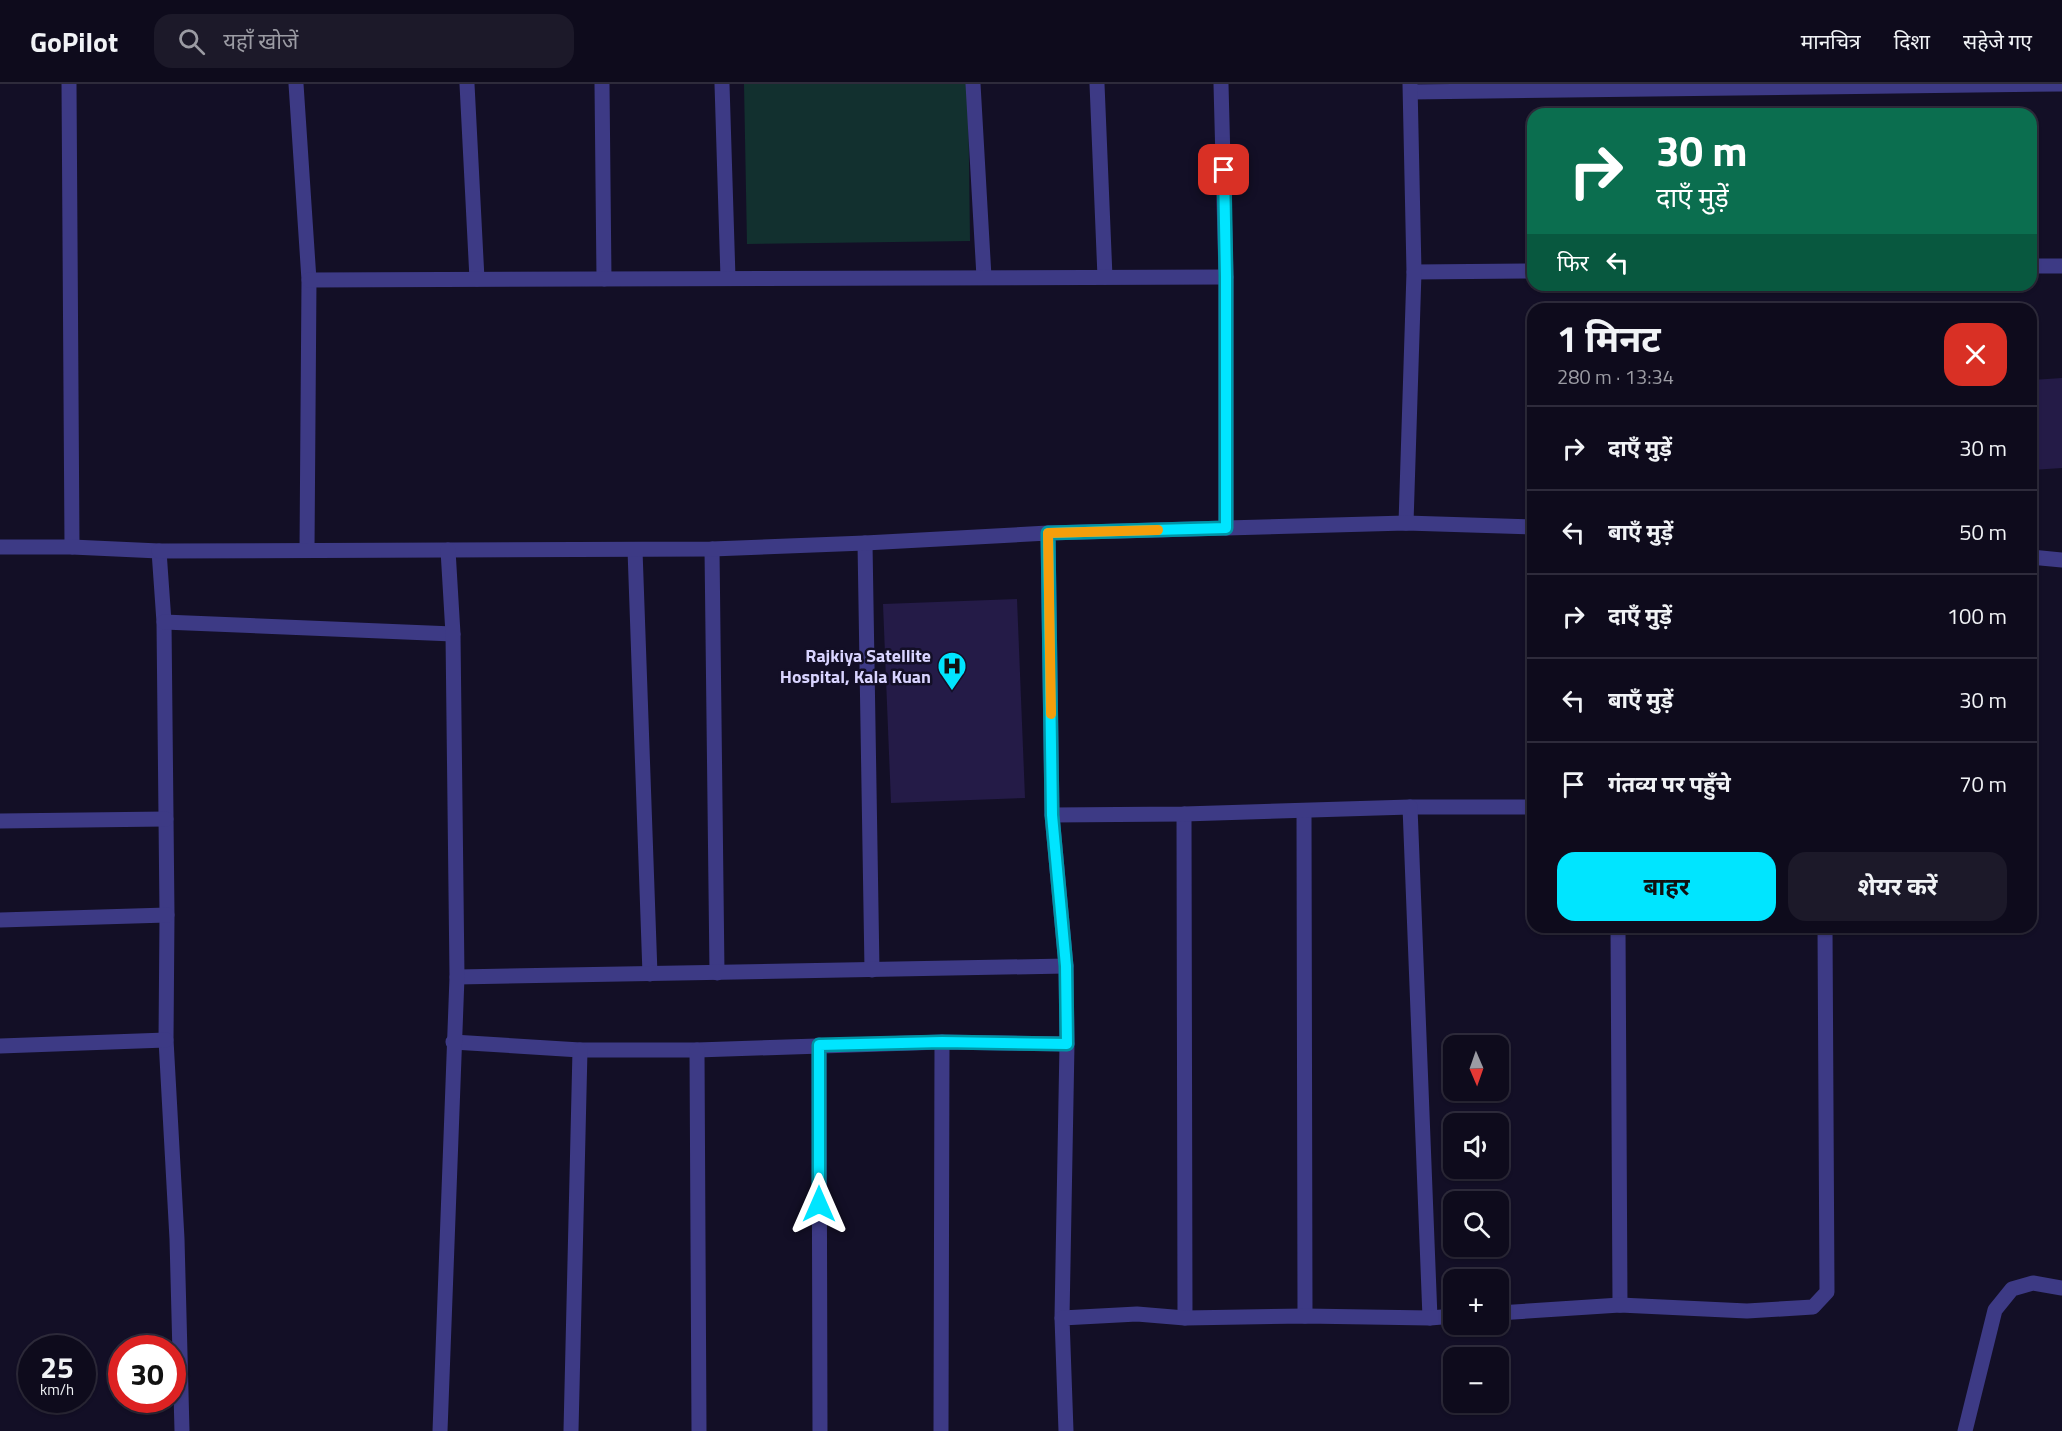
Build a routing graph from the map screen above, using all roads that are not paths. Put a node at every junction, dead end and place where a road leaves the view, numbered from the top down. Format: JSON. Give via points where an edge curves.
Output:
{"nodes":[{"id":1,"x":69,"y":84,"type":"edge"},
{"id":2,"x":296,"y":84,"type":"edge"},
{"id":3,"x":467,"y":84,"type":"edge"},
{"id":4,"x":602,"y":84,"type":"edge"},
{"id":5,"x":722,"y":84,"type":"edge"},
{"id":6,"x":973,"y":84,"type":"edge"},
{"id":7,"x":1097,"y":84,"type":"edge"},
{"id":8,"x":1221,"y":84,"type":"edge"},
{"id":9,"x":2043,"y":84,"type":"edge"},
{"id":10,"x":2062,"y":84,"type":"edge"},
{"id":11,"x":1913,"y":85,"type":"edge"},
{"id":12,"x":1791,"y":86,"type":"edge"},
{"id":13,"x":1623,"y":87,"type":"edge"},
{"id":14,"x":1411,"y":88,"type":"edge"},
{"id":15,"x":2037,"y":266,"type":"edge"},
{"id":16,"x":2062,"y":266,"type":"edge"},
{"id":17,"x":1527,"y":271,"type":"edge"},
{"id":18,"x":1414,"y":272,"type":"junction"},
{"id":19,"x":1226,"y":276,"type":"junction"},
{"id":20,"x":984,"y":277,"type":"junction"},
{"id":21,"x":1105,"y":277,"type":"junction"},
{"id":22,"x":728,"y":278,"type":"junction"},
{"id":23,"x":477,"y":279,"type":"junction"},
{"id":24,"x":604,"y":279,"type":"junction"},
{"id":25,"x":309,"y":280,"type":"junction"},
{"id":26,"x":1406,"y":523,"type":"junction"},
{"id":27,"x":1527,"y":527,"type":"edge"},
{"id":28,"x":1226,"y":528,"type":"junction"},
{"id":29,"x":1048,"y":533,"type":"junction"},
{"id":30,"x":865,"y":543,"type":"junction"},
{"id":31,"x":0,"y":547,"type":"edge"},
{"id":32,"x":72,"y":547,"type":"junction"},
{"id":33,"x":712,"y":549,"type":"junction"},
{"id":34,"x":307,"y":550,"type":"junction"},
{"id":35,"x":448,"y":550,"type":"junction"},
{"id":36,"x":635,"y":550,"type":"junction"},
{"id":37,"x":159,"y":551,"type":"junction"},
{"id":38,"x":2037,"y":558,"type":"edge"},
{"id":39,"x":2062,"y":560,"type":"edge"},
{"id":40,"x":164,"y":622,"type":"junction"},
{"id":41,"x":453,"y":634,"type":"junction"},
{"id":42,"x":1410,"y":807,"type":"junction"},
{"id":43,"x":1527,"y":807,"type":"edge"},
{"id":44,"x":1304,"y":811,"type":"junction"},
{"id":45,"x":1184,"y":814,"type":"junction"},
{"id":46,"x":1052,"y":815,"type":"junction"},
{"id":47,"x":166,"y":819,"type":"junction"},
{"id":48,"x":0,"y":822,"type":"edge"},
{"id":49,"x":167,"y":915,"type":"junction"},
{"id":50,"x":0,"y":920,"type":"edge"},
{"id":51,"x":1618,"y":933,"type":"edge"},
{"id":52,"x":1825,"y":933,"type":"edge"},
{"id":53,"x":1066,"y":966,"type":"junction"},
{"id":54,"x":872,"y":970,"type":"junction"},
{"id":55,"x":717,"y":973,"type":"junction"},
{"id":56,"x":650,"y":974,"type":"junction"},
{"id":57,"x":457,"y":977,"type":"junction"},
{"id":58,"x":166,"y":1040,"type":"junction"},
{"id":59,"x":453,"y":1042,"type":"junction"},
{"id":60,"x":942,"y":1042,"type":"junction"},
{"id":61,"x":1067,"y":1044,"type":"junction"},
{"id":62,"x":819,"y":1045,"type":"junction"},
{"id":63,"x":0,"y":1046,"type":"edge"},
{"id":64,"x":580,"y":1050,"type":"junction"},
{"id":65,"x":697,"y":1050,"type":"junction"},
{"id":66,"x":2062,"y":1288,"type":"edge"},
{"id":67,"x":1620,"y":1305,"type":"junction"},
{"id":68,"x":1509,"y":1312,"type":"edge"},
{"id":69,"x":1305,"y":1316,"type":"junction"},
{"id":70,"x":1443,"y":1317,"type":"edge"},
{"id":71,"x":1062,"y":1318,"type":"junction"},
{"id":72,"x":1185,"y":1318,"type":"junction"},
{"id":73,"x":1430,"y":1318,"type":"junction"},
{"id":74,"x":182,"y":1431,"type":"edge"},
{"id":75,"x":440,"y":1431,"type":"edge"},
{"id":76,"x":571,"y":1431,"type":"edge"},
{"id":77,"x":699,"y":1431,"type":"edge"},
{"id":78,"x":820,"y":1431,"type":"edge"},
{"id":79,"x":941,"y":1431,"type":"edge"},
{"id":80,"x":1066,"y":1431,"type":"edge"},
{"id":81,"x":1965,"y":1431,"type":"edge"}],
"edges":[{"from":1,"to":32,"type":"street"},
{"from":2,"to":25,"type":"street"},
{"from":3,"to":23,"type":"street"},
{"from":4,"to":24,"type":"street"},
{"from":5,"to":22,"type":"street"},
{"from":6,"to":20,"type":"street"},
{"from":7,"to":21,"type":"street"},
{"from":8,"to":19,"type":"street"},
{"from":9,"to":10,"type":"street"},
{"from":9,"to":11,"type":"street"},
{"from":11,"to":12,"type":"street"},
{"from":12,"to":13,"type":"street"},
{"from":13,"to":14,"type":"street"},
{"from":14,"to":18,"type":"street"},
{"from":15,"to":16,"type":"street"},
{"from":17,"to":18,"type":"street"},
{"from":18,"to":26,"type":"street"},
{"from":19,"to":21,"type":"street"},
{"from":19,"to":28,"type":"street"},
{"from":20,"to":21,"type":"street"},
{"from":20,"to":22,"type":"street"},
{"from":22,"to":24,"type":"street"},
{"from":23,"to":24,"type":"street"},
{"from":23,"to":25,"type":"street"},
{"from":25,"to":34,"type":"street"},
{"from":26,"to":27,"type":"street"},
{"from":26,"to":28,"type":"street"},
{"from":28,"to":29,"type":"street"},
{"from":29,"to":30,"type":"street"},
{"from":29,"to":46,"type":"street"},
{"from":30,"to":33,"type":"street"},
{"from":30,"to":54,"type":"street"},
{"from":31,"to":32,"type":"street"},
{"from":32,"to":37,"type":"street"},
{"from":33,"to":36,"type":"street"},
{"from":33,"to":55,"type":"street"},
{"from":34,"to":35,"type":"street"},
{"from":34,"to":37,"type":"street"},
{"from":35,"to":36,"type":"street"},
{"from":35,"to":41,"type":"street"},
{"from":36,"to":56,"type":"street"},
{"from":37,"to":40,"type":"street"},
{"from":38,"to":39,"type":"street"},
{"from":40,"to":41,"type":"street"},
{"from":40,"to":47,"type":"street"},
{"from":41,"to":57,"type":"street"},
{"from":42,"to":43,"type":"street"},
{"from":42,"to":44,"type":"street"},
{"from":42,"to":73,"type":"street"},
{"from":44,"to":45,"type":"street"},
{"from":44,"to":69,"type":"street"},
{"from":45,"to":46,"type":"street"},
{"from":45,"to":72,"type":"street"},
{"from":46,"to":53,"type":"street"},
{"from":47,"to":48,"type":"street"},
{"from":47,"to":49,"type":"street"},
{"from":49,"to":50,"type":"street"},
{"from":49,"to":58,"type":"street"},
{"from":51,"to":67,"type":"street"},
{"from":52,"to":67,"type":"street","via":[[1827,1292],[1814,1307],[1781,1310]]},
{"from":53,"to":54,"type":"street"},
{"from":53,"to":61,"type":"street"},
{"from":54,"to":55,"type":"street"},
{"from":55,"to":56,"type":"street"},
{"from":56,"to":57,"type":"street"},
{"from":57,"to":59,"type":"street"},
{"from":58,"to":63,"type":"street"},
{"from":58,"to":74,"type":"street"},
{"from":59,"to":64,"type":"street"},
{"from":59,"to":75,"type":"street"},
{"from":60,"to":61,"type":"street"},
{"from":60,"to":62,"type":"street"},
{"from":60,"to":79,"type":"street"},
{"from":61,"to":71,"type":"street"},
{"from":62,"to":65,"type":"street"},
{"from":62,"to":78,"type":"street"},
{"from":64,"to":65,"type":"street"},
{"from":64,"to":76,"type":"street"},
{"from":65,"to":77,"type":"street"},
{"from":66,"to":81,"type":"street","via":[[2033,1283],[2012,1289],[1995,1310]]},
{"from":67,"to":68,"type":"street"},
{"from":69,"to":72,"type":"street"},
{"from":69,"to":73,"type":"street"},
{"from":70,"to":73,"type":"street"},
{"from":71,"to":72,"type":"street","via":[[1137,1314]]},
{"from":71,"to":80,"type":"street"}]}
